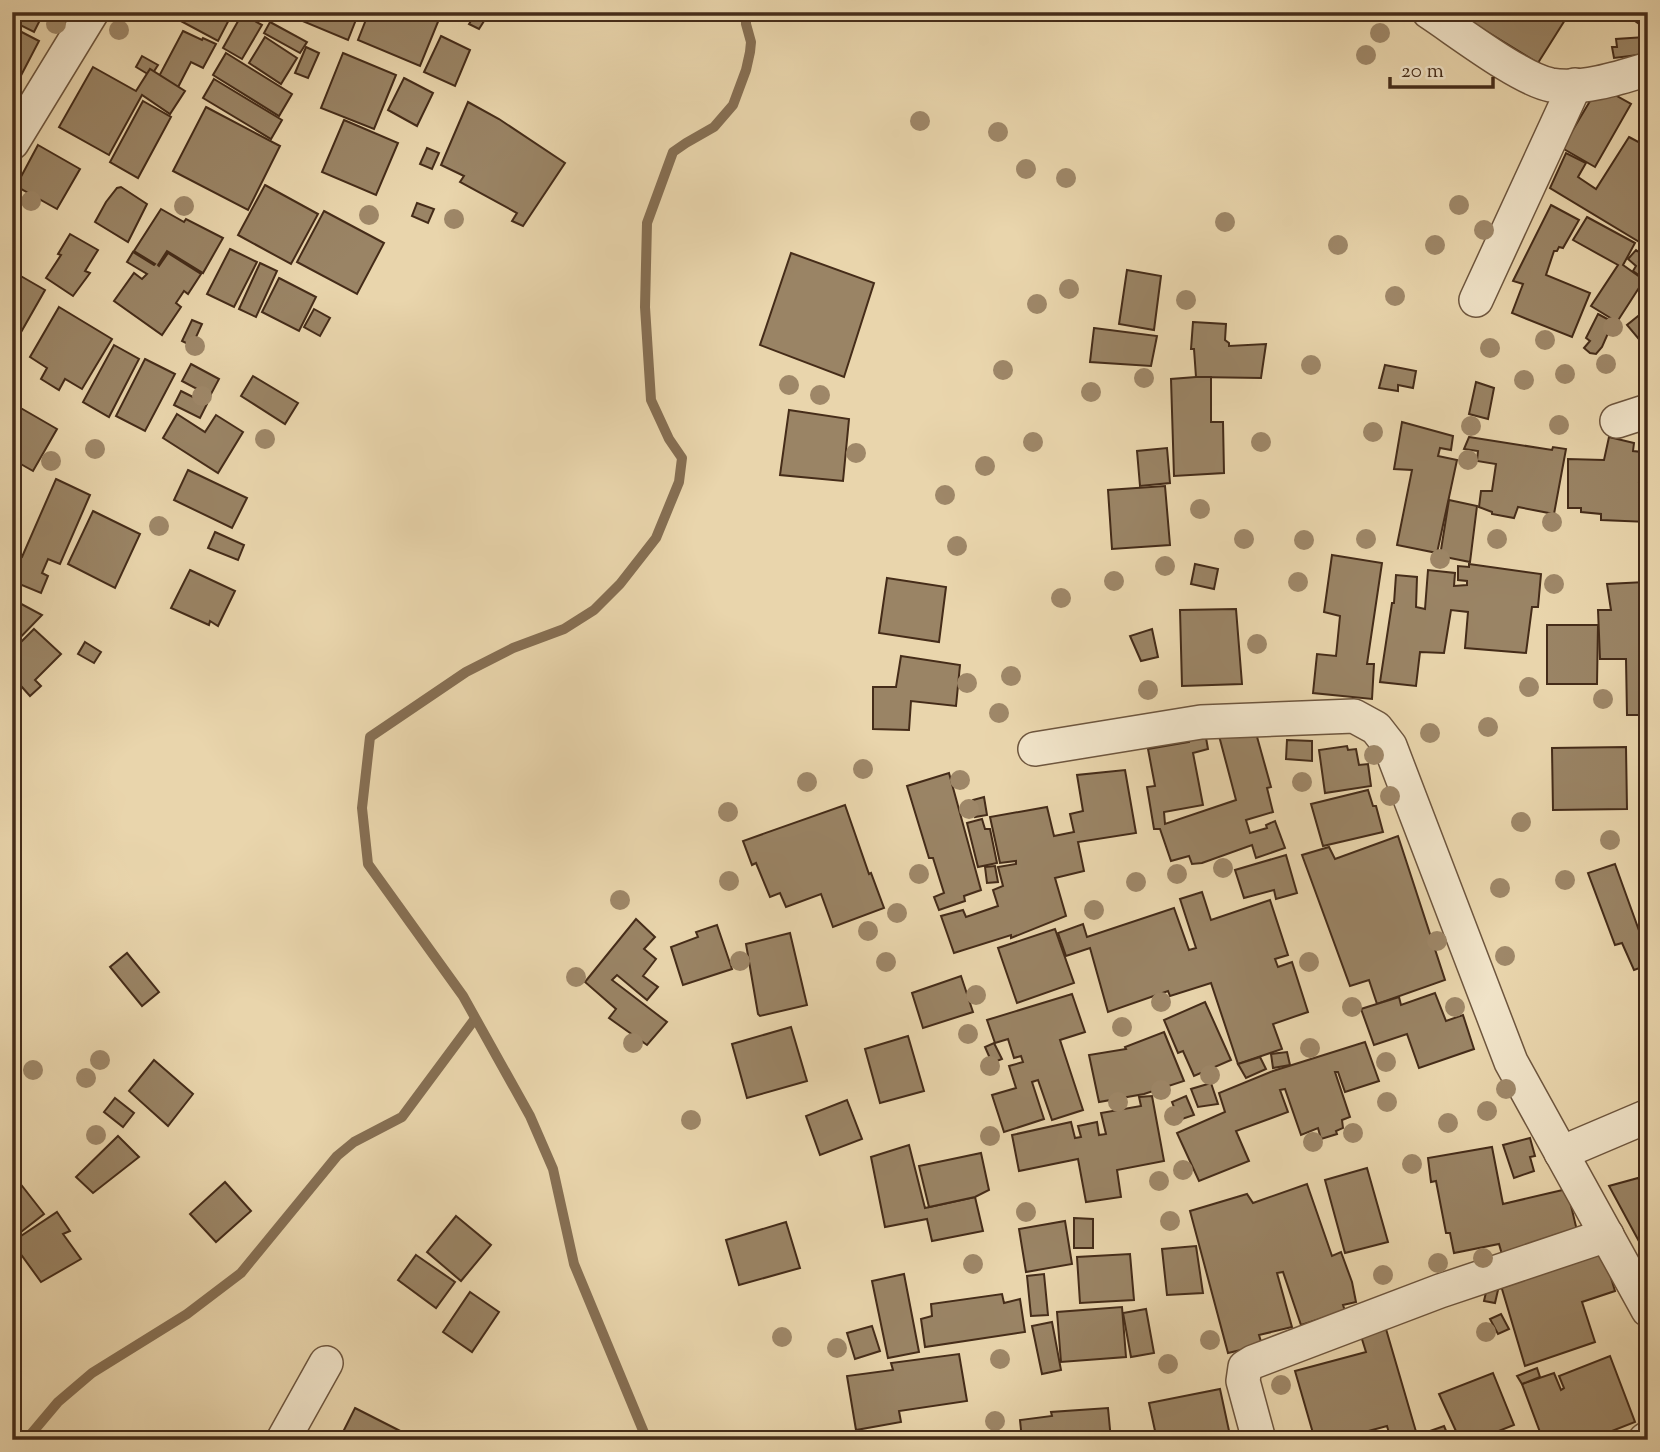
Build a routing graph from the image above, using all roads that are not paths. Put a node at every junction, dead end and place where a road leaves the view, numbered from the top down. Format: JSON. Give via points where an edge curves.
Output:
{"nodes":[{"id":1,"x":92,"y":12,"type":"edge"},
{"id":2,"x":1429,"y":12,"type":"edge"},
{"id":3,"x":1648,"y":69,"type":"edge"},
{"id":4,"x":1575,"y":85,"type":"junction"},
{"id":5,"x":12,"y":143,"type":"edge"},
{"id":6,"x":1476,"y":300,"type":"dead end"},
{"id":7,"x":1035,"y":749,"type":"dead end"},
{"id":8,"x":1648,"y":1116,"type":"edge"},
{"id":9,"x":1561,"y":1153,"type":"junction"},
{"id":10,"x":1607,"y":1235,"type":"junction"},
{"id":11,"x":1648,"y":1310,"type":"edge"},
{"id":12,"x":326,"y":1363,"type":"dead end"},
{"id":13,"x":283,"y":1440,"type":"edge"},
{"id":14,"x":1259,"y":1440,"type":"edge"}],
"edges":[{"from":1,"to":5,"type":"street"},
{"from":2,"to":4,"type":"street","via":[[1523,74],[1550,85]]},
{"from":3,"to":4,"type":"street"},
{"from":4,"to":6,"type":"street"},
{"from":7,"to":9,"type":"street","via":[[1201,722],[1354,716],[1376,728],[1390,746],[1511,1062]]},
{"from":8,"to":9,"type":"street"},
{"from":9,"to":10,"type":"street"},
{"from":10,"to":11,"type":"street"},
{"from":10,"to":14,"type":"street","via":[[1440,1290],[1253,1362],[1245,1367],[1243,1381]]},
{"from":12,"to":13,"type":"street"}]}
